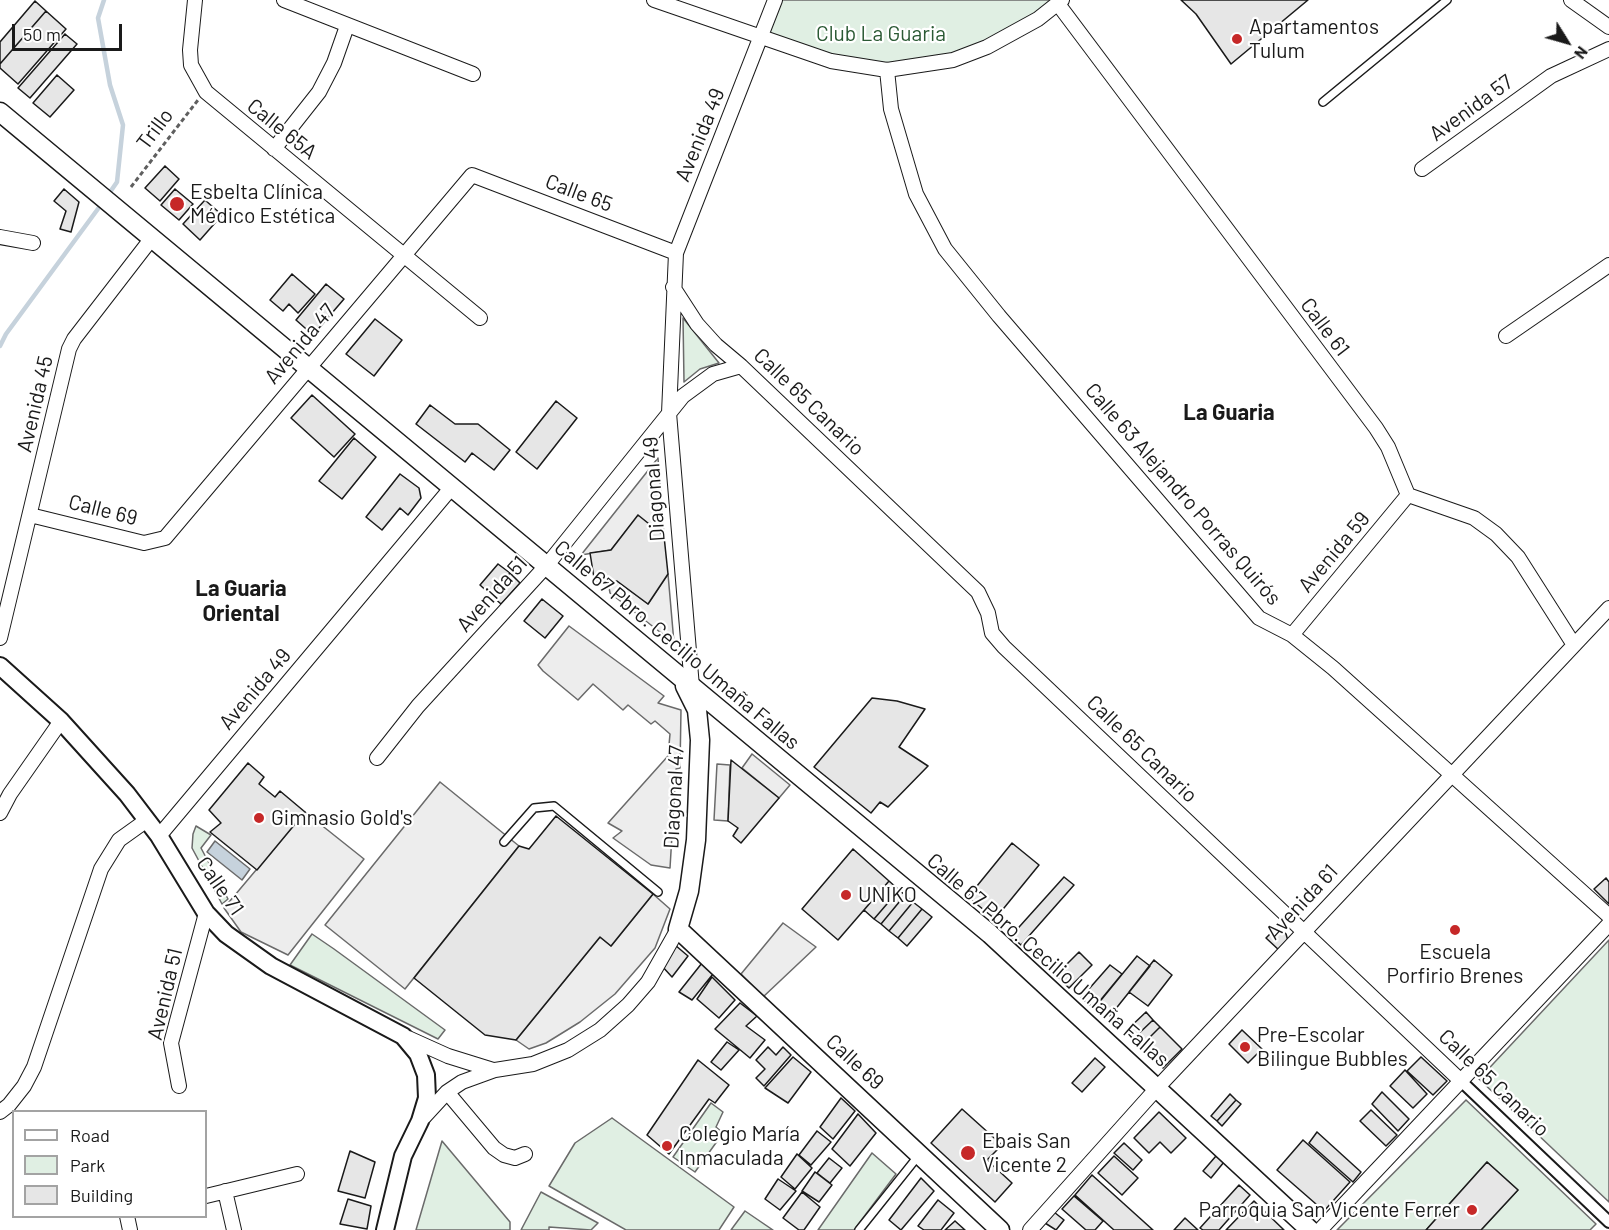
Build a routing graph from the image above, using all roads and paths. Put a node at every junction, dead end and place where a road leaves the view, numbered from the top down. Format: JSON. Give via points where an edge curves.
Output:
{"nodes":[{"id":1,"x":195,"y":0,"type":"edge"},
{"id":2,"x":284,"y":0,"type":"edge"},
{"id":3,"x":654,"y":0,"type":"edge"},
{"id":4,"x":775,"y":0,"type":"edge"},
{"id":5,"x":1447,"y":0,"type":"edge"},
{"id":6,"x":1571,"y":0,"type":"edge"},
{"id":7,"x":1060,"y":2,"type":"edge"},
{"id":8,"x":347,"y":26,"type":"junction"},
{"id":9,"x":1609,"y":27,"type":"edge"},
{"id":10,"x":760,"y":38,"type":"junction"},
{"id":11,"x":1609,"y":49,"type":"edge"},
{"id":12,"x":887,"y":70,"type":"junction"},
{"id":13,"x":473,"y":74,"type":"dead end"},
{"id":14,"x":206,"y":92,"type":"junction"},
{"id":15,"x":1323,"y":102,"type":"dead end"},
{"id":16,"x":0,"y":112,"type":"edge"},
{"id":17,"x":274,"y":149,"type":"junction"},
{"id":18,"x":1422,"y":169,"type":"dead end"},
{"id":19,"x":468,"y":178,"type":"joint"},
{"id":20,"x":131,"y":187,"type":"dead end"},
{"id":21,"x":0,"y":237,"type":"edge"},
{"id":22,"x":152,"y":238,"type":"junction"},
{"id":23,"x":33,"y":243,"type":"dead end"},
{"id":24,"x":675,"y":253,"type":"junction"},
{"id":25,"x":403,"y":255,"type":"junction"},
{"id":26,"x":1609,"y":265,"type":"edge"},
{"id":27,"x":674,"y":287,"type":"junction"},
{"id":28,"x":480,"y":318,"type":"dead end"},
{"id":29,"x":1506,"y":336,"type":"dead end"},
{"id":30,"x":741,"y":366,"type":"junction"},
{"id":31,"x":308,"y":368,"type":"junction"},
{"id":32,"x":669,"y":413,"type":"junction"},
{"id":33,"x":452,"y":487,"type":"junction"},
{"id":34,"x":1408,"y":495,"type":"junction"},
{"id":35,"x":30,"y":515,"type":"junction"},
{"id":36,"x":165,"y":538,"type":"joint"},
{"id":37,"x":547,"y":565,"type":"junction"},
{"id":38,"x":1606,"y":616,"type":"edge"},
{"id":39,"x":1292,"y":635,"type":"junction"},
{"id":40,"x":0,"y":638,"type":"edge"},
{"id":41,"x":1574,"y":645,"type":"junction"},
{"id":42,"x":0,"y":666,"type":"edge"},
{"id":43,"x":675,"y":672,"type":"junction"},
{"id":44,"x":692,"y":687,"type":"junction"},
{"id":45,"x":61,"y":721,"type":"junction"},
{"id":46,"x":735,"y":724,"type":"junction"},
{"id":47,"x":700,"y":740,"type":"junction"},
{"id":48,"x":378,"y":758,"type":"dead end"},
{"id":49,"x":1450,"y":775,"type":"junction"},
{"id":50,"x":0,"y":813,"type":"edge"},
{"id":51,"x":147,"y":820,"type":"junction"},
{"id":52,"x":159,"y":836,"type":"junction"},
{"id":53,"x":504,"y":842,"type":"dead end"},
{"id":54,"x":658,"y":892,"type":"dead end"},
{"id":55,"x":206,"y":913,"type":"junction"},
{"id":56,"x":1609,"y":916,"type":"edge"},
{"id":57,"x":1609,"y":924,"type":"edge"},
{"id":58,"x":678,"y":929,"type":"junction"},
{"id":59,"x":1303,"y":931,"type":"junction"},
{"id":60,"x":403,"y":1036,"type":"junction"},
{"id":61,"x":495,"y":1070,"type":"junction"},
{"id":62,"x":1461,"y":1081,"type":"junction"},
{"id":63,"x":179,"y":1086,"type":"dead end"},
{"id":64,"x":1158,"y":1087,"type":"junction"},
{"id":65,"x":447,"y":1092,"type":"junction"},
{"id":66,"x":5,"y":1108,"type":"edge"},
{"id":67,"x":420,"y":1121,"type":"junction"},
{"id":68,"x":525,"y":1154,"type":"dead end"},
{"id":69,"x":920,"y":1154,"type":"junction"},
{"id":70,"x":297,"y":1174,"type":"dead end"},
{"id":71,"x":225,"y":1191,"type":"junction"},
{"id":72,"x":207,"y":1196,"type":"edge"},
{"id":73,"x":1609,"y":1222,"type":"edge"},
{"id":74,"x":234,"y":1230,"type":"edge"},
{"id":75,"x":385,"y":1230,"type":"edge"},
{"id":76,"x":859,"y":1230,"type":"edge"},
{"id":77,"x":1000,"y":1230,"type":"edge"},
{"id":78,"x":1030,"y":1230,"type":"edge"},
{"id":79,"x":1310,"y":1230,"type":"edge"},
{"id":80,"x":1320,"y":1230,"type":"edge"}],
"edges":[{"from":1,"to":14,"type":"street","name":"Calle 65A","via":[[190,50],[196,78]]},
{"from":2,"to":8,"type":"street"},
{"from":3,"to":10,"type":"street"},
{"from":4,"to":10,"type":"street","name":"Avenida 49"},
{"from":5,"to":15,"type":"lane"},
{"from":6,"to":9,"type":"street"},
{"from":7,"to":12,"type":"street","via":[[987,47],[952,60]]},
{"from":7,"to":34,"type":"street","name":"Calle 61","via":[[1376,428]]},
{"from":8,"to":13,"type":"street"},
{"from":8,"to":17,"type":"street","via":[[319,92]]},
{"from":10,"to":12,"type":"street","via":[[831,61]]},
{"from":10,"to":24,"type":"street","name":"Avenida 49"},
{"from":11,"to":18,"type":"street","name":"Avenida 57","via":[[1551,76]]},
{"from":12,"to":39,"type":"street","name":"Calle 63 Alejandro Porras Quirós","via":[[891,110],[916,194],[945,249],[1259,618]]},
{"from":14,"to":17,"type":"street","name":"Calle 65A"},
{"from":14,"to":20,"type":"path","name":"Trillo"},
{"from":16,"to":22,"type":"main road","name":"Calle 67 Pbro. Cecilio Umaña Fallas"},
{"from":17,"to":25,"type":"street","name":"Calle 65A"},
{"from":19,"to":24,"type":"street","name":"Calle 65","via":[[476,175]]},
{"from":19,"to":25,"type":"street","name":"Avenida 47"},
{"from":21,"to":23,"type":"street"},
{"from":22,"to":31,"type":"main road","name":"Calle 67 Pbro. Cecilio Umaña Fallas"},
{"from":22,"to":35,"type":"street","name":"Avenida 45","via":[[69,349]]},
{"from":24,"to":27,"type":"street","name":"Avenida 49"},
{"from":25,"to":28,"type":"street","name":"Calle 65A"},
{"from":25,"to":31,"type":"street","name":"Avenida 47"},
{"from":26,"to":29,"type":"street"},
{"from":27,"to":30,"type":"street","name":"Calle 65 Canario","via":[[697,324]]},
{"from":27,"to":32,"type":"street","name":"Diagonal 49"},
{"from":30,"to":32,"type":"street","name":"Avenida 51","via":[[696,384]]},
{"from":30,"to":59,"type":"street","name":"Calle 65 Canario","via":[[978,592],[992,633],[1004,647]]},
{"from":31,"to":33,"type":"main road","name":"Calle 67 Pbro. Cecilio Umaña Fallas"},
{"from":31,"to":36,"type":"street","name":"Avenida 47"},
{"from":32,"to":37,"type":"street","name":"Avenida 51"},
{"from":32,"to":44,"type":"street","name":"Diagonal 49"},
{"from":33,"to":37,"type":"main road","name":"Calle 67 Pbro. Cecilio Umaña Fallas"},
{"from":33,"to":52,"type":"street","name":"Avenida 49"},
{"from":34,"to":39,"type":"street","name":"Avenida 59"},
{"from":34,"to":41,"type":"street","via":[[1474,519],[1496,534],[1518,557]]},
{"from":35,"to":36,"type":"street","name":"Calle 69","via":[[144,543]]},
{"from":35,"to":40,"type":"street","name":"Avenida 45"},
{"from":37,"to":43,"type":"main road","name":"Calle 67 Pbro. Cecilio Umaña Fallas"},
{"from":37,"to":48,"type":"street","name":"Avenida 51","via":[[418,706]]},
{"from":38,"to":41,"type":"street","name":"Avenida 61"},
{"from":39,"to":49,"type":"street","name":"Calle 63 Alejandro Porras Quirós"},
{"from":41,"to":49,"type":"street","name":"Avenida 61"},
{"from":42,"to":45,"type":"street","name":"Calle 71"},
{"from":43,"to":44,"type":"main road","name":"Calle 67 Pbro. Cecilio Umaña Fallas"},
{"from":43,"to":47,"type":"main road","name":"Diagonal 47","via":[[697,710]]},
{"from":44,"to":46,"type":"main road","name":"Calle 67 Pbro. Cecilio Umaña Fallas"},
{"from":45,"to":50,"type":"street"},
{"from":45,"to":51,"type":"street","name":"Calle 71"},
{"from":46,"to":47,"type":"main road","via":[[710,720],[702,729]]},
{"from":46,"to":64,"type":"main road","name":"Calle 67 Pbro. Cecilio Umaña Fallas","via":[[990,934]]},
{"from":47,"to":58,"type":"main road","name":"Diagonal 47","via":[[696,840],[689,891]]},
{"from":49,"to":56,"type":"street","name":"Calle 63 Alejandro Porras Quirós"},
{"from":49,"to":59,"type":"street","name":"Avenida 61"},
{"from":51,"to":52,"type":"street","name":"Calle 71"},
{"from":51,"to":66,"type":"street","via":[[118,840],[101,869],[34,1067]]},
{"from":52,"to":55,"type":"street","name":"Calle 71"},
{"from":53,"to":54,"type":"lane","via":[[534,808],[554,806]]},
{"from":55,"to":60,"type":"street","name":"Calle 71","via":[[247,951]]},
{"from":55,"to":63,"type":"street","name":"Avenida 51","via":[[171,1043]]},
{"from":57,"to":62,"type":"street"},
{"from":58,"to":61,"type":"street","via":[[648,982],[600,1030],[568,1050]]},
{"from":58,"to":69,"type":"main road","name":"Calle 69"},
{"from":59,"to":62,"type":"street","name":"Calle 65 Canario"},
{"from":59,"to":64,"type":"street","name":"Avenida 61"},
{"from":60,"to":61,"type":"street","name":"Calle 71","via":[[448,1056]]},
{"from":60,"to":67,"type":"street","via":[[418,1054],[426,1075],[427,1098]]},
{"from":61,"to":65,"type":"street"},
{"from":62,"to":73,"type":"street","name":"Calle 65 Canario"},
{"from":62,"to":80,"type":"street"},
{"from":64,"to":78,"type":"street","name":"Avenida 61"},
{"from":64,"to":79,"type":"main road","name":"Calle 67 Pbro. Cecilio Umaña Fallas"},
{"from":65,"to":67,"type":"street"},
{"from":65,"to":68,"type":"street","via":[[494,1148],[515,1158]]},
{"from":67,"to":75,"type":"street","via":[[404,1156]]},
{"from":69,"to":76,"type":"lane"},
{"from":69,"to":77,"type":"main road","name":"Calle 69"},
{"from":70,"to":71,"type":"street"},
{"from":71,"to":72,"type":"street"},
{"from":71,"to":74,"type":"street"}]}
